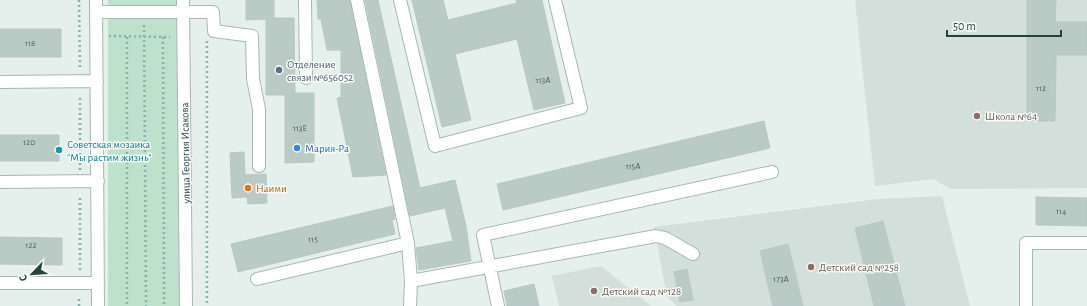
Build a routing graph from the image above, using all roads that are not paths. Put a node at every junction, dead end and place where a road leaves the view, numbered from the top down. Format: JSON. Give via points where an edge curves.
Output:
{"nodes":[{"id":1,"x":305,"y":0,"type":"edge"},
{"id":2,"x":358,"y":0,"type":"edge"},
{"id":3,"x":400,"y":0,"type":"edge"},
{"id":4,"x":555,"y":0,"type":"edge"},
{"id":5,"x":96,"y":6,"type":"edge"},
{"id":6,"x":183,"y":6,"type":"edge"},
{"id":7,"x":306,"y":78,"type":"dead end"},
{"id":8,"x":97,"y":81,"type":"junction"},
{"id":9,"x":0,"y":82,"type":"edge"},
{"id":10,"x":259,"y":166,"type":"dead end"},
{"id":11,"x":772,"y":172,"type":"dead end"},
{"id":12,"x":98,"y":181,"type":"junction"},
{"id":13,"x":0,"y":182,"type":"edge"},
{"id":14,"x":408,"y":243,"type":"junction"},
{"id":15,"x":1087,"y":243,"type":"edge"},
{"id":16,"x":693,"y":254,"type":"dead end"},
{"id":17,"x":489,"y":266,"type":"junction"},
{"id":18,"x":257,"y":279,"type":"dead end"},
{"id":19,"x":411,"y":281,"type":"junction"},
{"id":20,"x":0,"y":283,"type":"edge"},
{"id":21,"x":98,"y":283,"type":"junction"},
{"id":22,"x":98,"y":306,"type":"edge"},
{"id":23,"x":186,"y":306,"type":"edge"},
{"id":24,"x":410,"y":306,"type":"edge"},
{"id":25,"x":498,"y":306,"type":"edge"},
{"id":26,"x":1026,"y":306,"type":"edge"}],
"edges":[{"from":1,"to":7,"type":"street"},
{"from":2,"to":14,"type":"street"},
{"from":3,"to":4,"type":"street","via":[[435,146],[581,108]]},
{"from":5,"to":6,"type":"street","via":[[144,12]]},
{"from":5,"to":8,"type":"street"},
{"from":6,"to":10,"type":"street","via":[[213,12],[214,31],[252,36],[253,79],[259,109]]},
{"from":6,"to":23,"type":"street","name":"улица Георгия Исакова"},
{"from":8,"to":9,"type":"street"},
{"from":8,"to":12,"type":"street"},
{"from":11,"to":17,"type":"street","via":[[483,235]]},
{"from":12,"to":13,"type":"street"},
{"from":12,"to":21,"type":"street"},
{"from":14,"to":18,"type":"street"},
{"from":14,"to":19,"type":"street"},
{"from":15,"to":26,"type":"street","via":[[1026,243]]},
{"from":16,"to":17,"type":"street","via":[[665,238],[656,236]]},
{"from":17,"to":19,"type":"street"},
{"from":17,"to":25,"type":"street"},
{"from":19,"to":24,"type":"street"},
{"from":20,"to":21,"type":"street"},
{"from":21,"to":22,"type":"street"}]}
